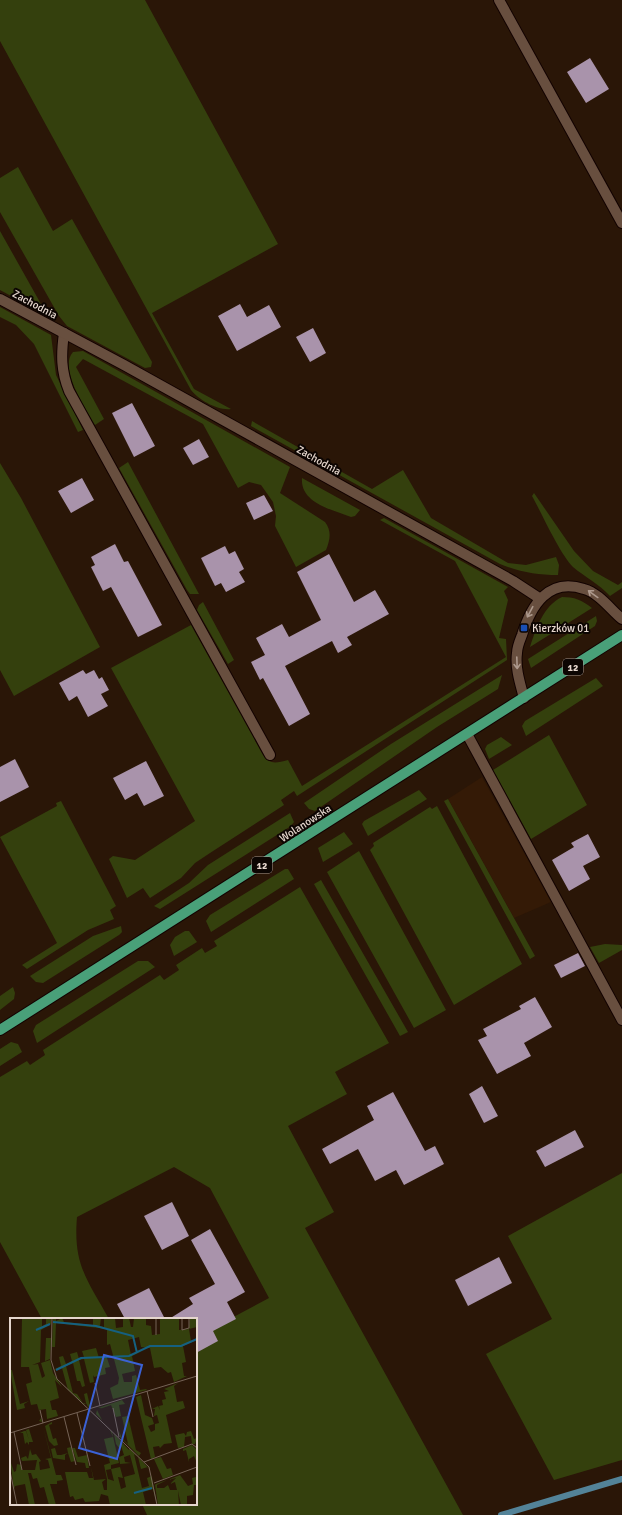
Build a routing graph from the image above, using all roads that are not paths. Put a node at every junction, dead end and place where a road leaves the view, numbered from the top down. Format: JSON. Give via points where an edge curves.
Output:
{"nodes":[{"id":1,"x":499,"y":0,"type":"edge"},
{"id":2,"x":622,"y":222,"type":"edge"},
{"id":3,"x":0,"y":299,"type":"edge"},
{"id":4,"x":64,"y":333,"type":"junction"},
{"id":5,"x":539,"y":598,"type":"junction"},
{"id":6,"x":622,"y":620,"type":"edge"},
{"id":7,"x":622,"y":636,"type":"edge"},
{"id":8,"x":524,"y":698,"type":"junction"},
{"id":9,"x":467,"y":734,"type":"junction"},
{"id":10,"x":270,"y":754,"type":"dead end"},
{"id":11,"x":622,"y":1020,"type":"edge"},
{"id":12,"x":0,"y":1030,"type":"edge"}],
"edges":[{"from":1,"to":2,"type":"street"},
{"from":3,"to":4,"type":"street","name":"Zachodnia"},
{"from":4,"to":5,"type":"street","name":"Zachodnia","via":[[442,541]]},
{"from":4,"to":10,"type":"street","via":[[61,362],[63,377],[69,391]]},
{"from":6,"to":5,"type":"street","one_way":true,"via":[[592,592],[573,586],[553,590]]},
{"from":5,"to":8,"type":"street","one_way":true,"via":[[528,617],[517,652],[518,674]]},
{"from":7,"to":8,"type":"main road","name":"Wolanowska","number":"12"},
{"from":8,"to":9,"type":"main road","name":"Wolanowska","number":"12"},
{"from":9,"to":11,"type":"street"},
{"from":9,"to":12,"type":"main road","name":"Wolanowska","number":"12"}]}
